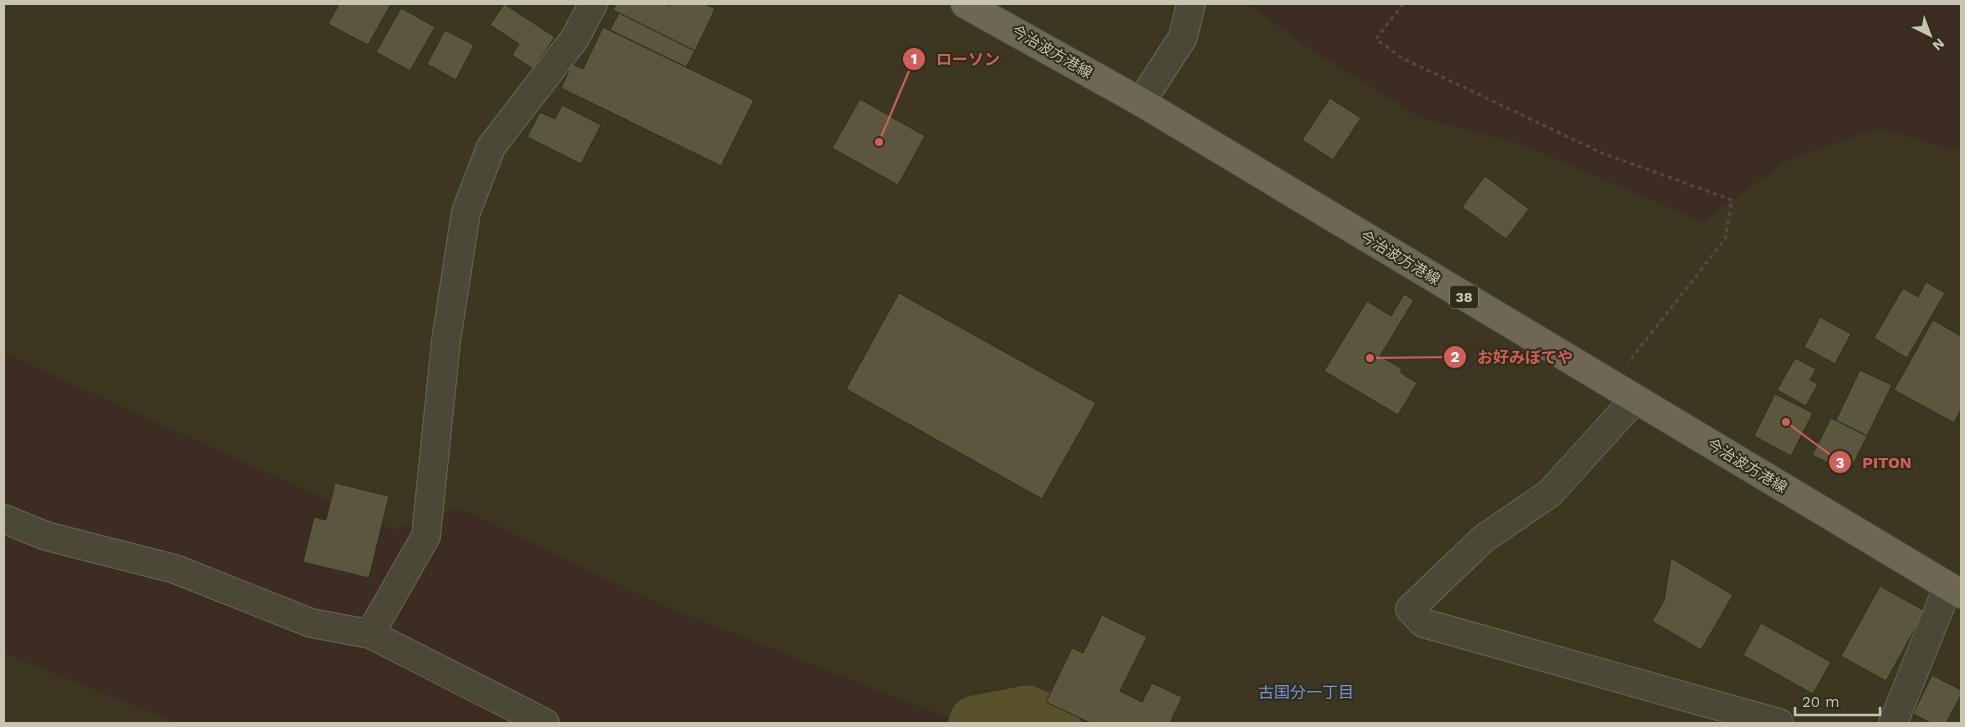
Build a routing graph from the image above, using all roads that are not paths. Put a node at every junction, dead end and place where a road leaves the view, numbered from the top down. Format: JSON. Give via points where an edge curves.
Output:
{"nodes":[{"id":1,"x":593,"y":4,"type":"edge"},
{"id":2,"x":965,"y":4,"type":"edge"},
{"id":3,"x":1191,"y":4,"type":"edge"},
{"id":4,"x":1141,"y":102,"type":"junction"},
{"id":5,"x":1635,"y":399,"type":"junction"},
{"id":6,"x":4,"y":519,"type":"edge"},
{"id":7,"x":1954,"y":591,"type":"edge"},
{"id":8,"x":370,"y":634,"type":"junction"},
{"id":9,"x":545,"y":723,"type":"edge"},
{"id":10,"x":1778,"y":723,"type":"edge"},
{"id":11,"x":1893,"y":723,"type":"edge"}],
"edges":[{"from":1,"to":8,"type":"street","via":[[575,38],[491,148],[466,212],[446,341],[426,536]]},
{"from":2,"to":4,"type":"main road","name":"今治波方港線","number":"38"},
{"from":3,"to":4,"type":"street","via":[[1183,37]]},
{"from":4,"to":5,"type":"main road","name":"今治波方港線","number":"38"},
{"from":5,"to":7,"type":"main road","name":"今治波方港線","number":"38"},
{"from":5,"to":10,"type":"street","via":[[1550,493],[1483,539],[1410,609],[1422,623]]},
{"from":6,"to":8,"type":"street","via":[[46,536],[175,569],[311,622]]},
{"from":7,"to":11,"type":"street"},
{"from":8,"to":9,"type":"street"}]}
